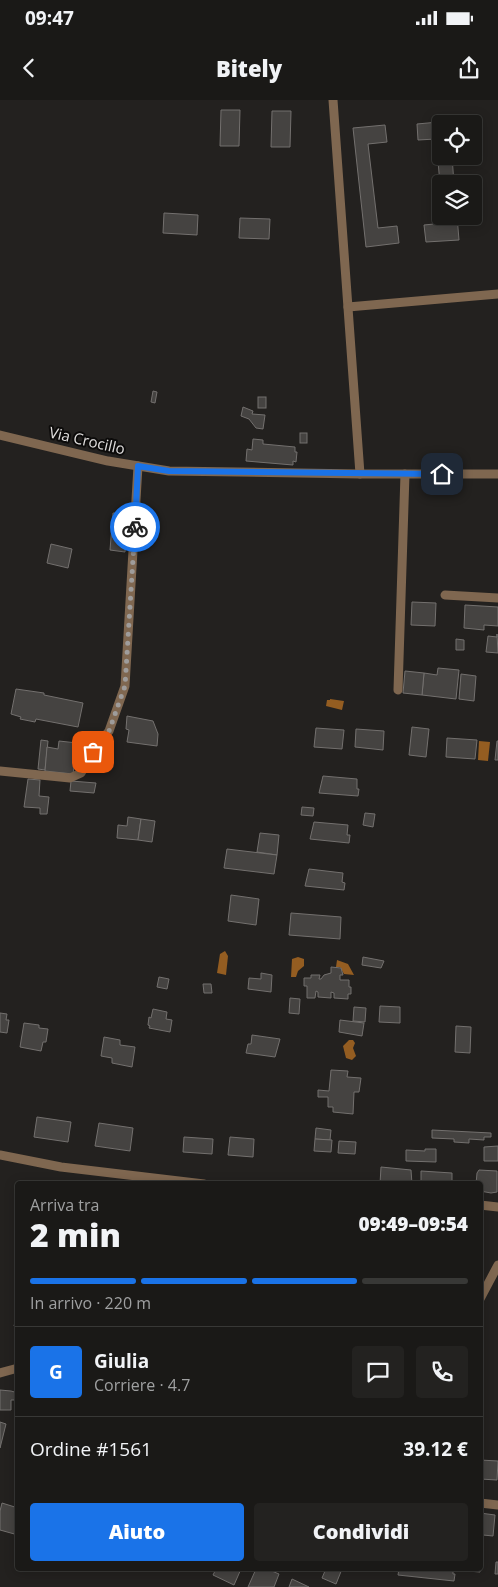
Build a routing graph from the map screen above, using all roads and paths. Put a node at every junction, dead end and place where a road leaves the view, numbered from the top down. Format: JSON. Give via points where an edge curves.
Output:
{"nodes":[{"id":1,"x":333,"y":100,"type":"edge"},
{"id":2,"x":498,"y":294,"type":"edge"},
{"id":3,"x":348,"y":307,"type":"junction"},
{"id":4,"x":0,"y":435,"type":"edge"},
{"id":5,"x":138,"y":466,"type":"junction"},
{"id":6,"x":360,"y":474,"type":"junction"},
{"id":7,"x":405,"y":474,"type":"junction"},
{"id":8,"x":498,"y":474,"type":"edge"},
{"id":9,"x":445,"y":595,"type":"dead end"},
{"id":10,"x":498,"y":598,"type":"edge"},
{"id":11,"x":398,"y":690,"type":"dead end"},
{"id":12,"x":0,"y":771,"type":"edge"},
{"id":13,"x":0,"y":1155,"type":"edge"},
{"id":14,"x":179,"y":1181,"type":"edge"},
{"id":15,"x":483,"y":1205,"type":"edge"},
{"id":16,"x":498,"y":1206,"type":"edge"},
{"id":17,"x":498,"y":1265,"type":"edge"},
{"id":18,"x":483,"y":1293,"type":"edge"},
{"id":19,"x":15,"y":1369,"type":"edge"},
{"id":20,"x":0,"y":1373,"type":"edge"},
{"id":21,"x":483,"y":1503,"type":"edge"},
{"id":22,"x":498,"y":1505,"type":"edge"}],
"edges":[{"from":1,"to":3,"type":"street"},
{"from":2,"to":3,"type":"street"},
{"from":3,"to":6,"type":"street"},
{"from":4,"to":5,"type":"street","name":"Via Crocillo"},
{"from":5,"to":6,"type":"street","name":"Via Crocillo","via":[[169,471]]},
{"from":5,"to":12,"type":"street","via":[[125,686],[109,731],[81,774],[70,778]]},
{"from":6,"to":7,"type":"street","name":"Via Crocillo"},
{"from":7,"to":8,"type":"street","name":"Via Crocillo"},
{"from":7,"to":11,"type":"street"},
{"from":9,"to":10,"type":"street"},
{"from":13,"to":14,"type":"street","via":[[61,1167]]},
{"from":15,"to":16,"type":"street"},
{"from":17,"to":18,"type":"street"},
{"from":19,"to":20,"type":"street"},
{"from":21,"to":22,"type":"street"}]}
